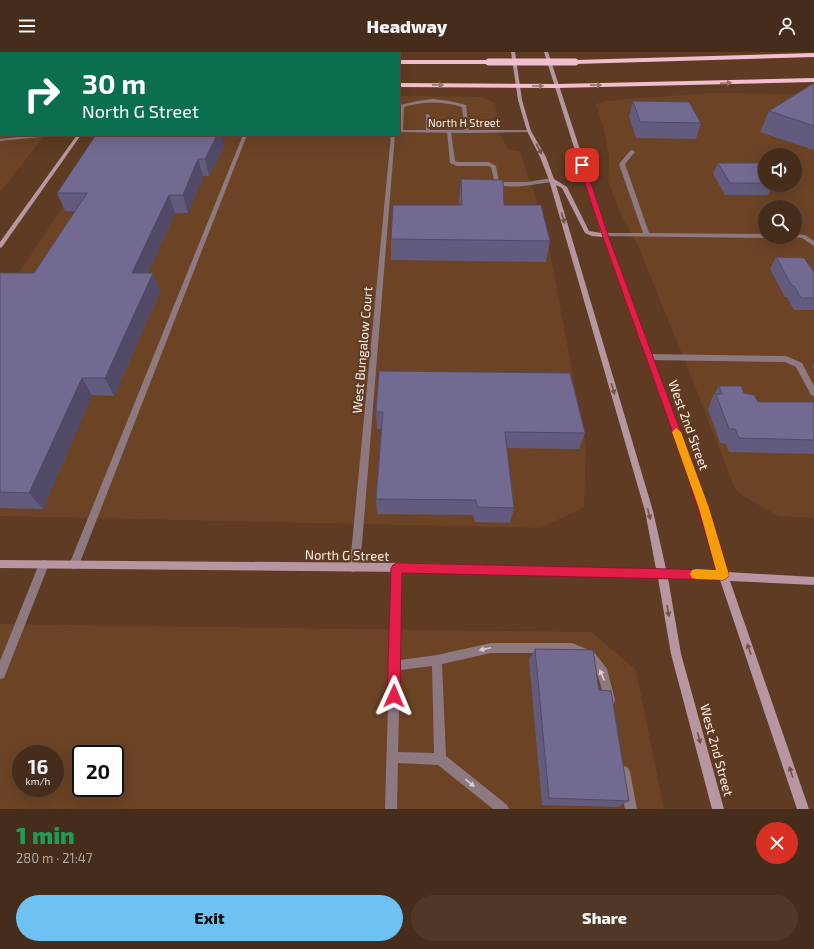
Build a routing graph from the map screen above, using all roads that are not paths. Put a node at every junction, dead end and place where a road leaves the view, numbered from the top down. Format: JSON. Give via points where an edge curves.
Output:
{"nodes":[{"id":1,"x":514,"y":52,"type":"edge"},
{"id":2,"x":546,"y":52,"type":"edge"},
{"id":3,"x":814,"y":55,"type":"edge"},
{"id":4,"x":400,"y":62,"type":"edge"},
{"id":5,"x":814,"y":80,"type":"edge"},
{"id":6,"x":400,"y":85,"type":"edge"},
{"id":7,"x":518,"y":86,"type":"junction"},
{"id":8,"x":557,"y":86,"type":"junction"},
{"id":9,"x":428,"y":115,"type":"dead end"},
{"id":10,"x":400,"y":131,"type":"edge"},
{"id":11,"x":529,"y":131,"type":"junction"},
{"id":12,"x":428,"y":132,"type":"junction"},
{"id":13,"x":449,"y":132,"type":"junction"},
{"id":14,"x":466,"y":132,"type":"junction"},
{"id":15,"x":41,"y":136,"type":"edge"},
{"id":16,"x":78,"y":136,"type":"edge"},
{"id":17,"x":245,"y":136,"type":"edge"},
{"id":18,"x":393,"y":136,"type":"edge"},
{"id":19,"x":0,"y":140,"type":"edge"},
{"id":20,"x":632,"y":152,"type":"dead end"},
{"id":21,"x":552,"y":180,"type":"junction"},
{"id":22,"x":605,"y":235,"type":"junction"},
{"id":23,"x":647,"y":235,"type":"junction"},
{"id":24,"x":758,"y":236,"type":"edge"},
{"id":25,"x":802,"y":236,"type":"edge"},
{"id":26,"x":814,"y":244,"type":"edge"},
{"id":27,"x":0,"y":246,"type":"edge"},
{"id":28,"x":649,"y":357,"type":"junction"},
{"id":29,"x":814,"y":393,"type":"edge"},
{"id":30,"x":0,"y":564,"type":"edge"},
{"id":31,"x":44,"y":564,"type":"junction"},
{"id":32,"x":74,"y":565,"type":"junction"},
{"id":33,"x":353,"y":568,"type":"junction"},
{"id":34,"x":397,"y":568,"type":"junction"},
{"id":35,"x":662,"y":573,"type":"junction"},
{"id":36,"x":723,"y":575,"type":"junction"},
{"id":37,"x":814,"y":581,"type":"edge"},
{"id":38,"x":3,"y":659,"type":"edge"},
{"id":39,"x":438,"y":660,"type":"junction"},
{"id":40,"x":394,"y":666,"type":"junction"},
{"id":41,"x":0,"y":674,"type":"edge"},
{"id":42,"x":613,"y":713,"type":"edge"},
{"id":43,"x":392,"y":757,"type":"junction"},
{"id":44,"x":440,"y":759,"type":"junction"},
{"id":45,"x":623,"y":764,"type":"edge"},
{"id":46,"x":391,"y":809,"type":"edge"},
{"id":47,"x":502,"y":809,"type":"edge"},
{"id":48,"x":631,"y":809,"type":"edge"},
{"id":49,"x":718,"y":809,"type":"edge"},
{"id":50,"x":803,"y":809,"type":"edge"}],
"edges":[{"from":1,"to":7,"type":"main road","name":"West 2nd Street"},
{"from":2,"to":8,"type":"main road","name":"West 2nd Street"},
{"from":3,"to":4,"type":"highway","bridge":true,"via":[[575,62]]},
{"from":8,"to":5,"type":"highway","one_way":true},
{"from":6,"to":7,"type":"highway","one_way":true},
{"from":7,"to":8,"type":"highway","one_way":true},
{"from":7,"to":11,"type":"main road","name":"West 2nd Street"},
{"from":8,"to":22,"type":"main road","name":"West 2nd Street"},
{"from":9,"to":12,"type":"street"},
{"from":10,"to":12,"type":"street","name":"North H Street"},
{"from":10,"to":14,"type":"street","via":[[402,106],[414,102],[454,102],[464,106]]},
{"from":11,"to":14,"type":"street","name":"North H Street"},
{"from":11,"to":21,"type":"main road","name":"West 2nd Street","one_way":true},
{"from":12,"to":13,"type":"street","name":"North H Street"},
{"from":13,"to":14,"type":"street","name":"North H Street"},
{"from":13,"to":21,"type":"street","via":[[452,162],[489,164],[493,166],[497,183],[527,184]]},
{"from":15,"to":19,"type":"street"},
{"from":16,"to":27,"type":"main road"},
{"from":17,"to":32,"type":"street"},
{"from":18,"to":33,"type":"street","name":"West Bungalow Court"},
{"from":20,"to":23,"type":"street","via":[[622,164]]},
{"from":21,"to":22,"type":"main road","via":[[563,187],[587,232]]},
{"from":21,"to":35,"type":"main road","name":"West 2nd Street","one_way":true,"via":[[649,511]]},
{"from":22,"to":23,"type":"street"},
{"from":22,"to":28,"type":"main road","name":"West 2nd Street"},
{"from":23,"to":24,"type":"street"},
{"from":25,"to":26,"type":"street"},
{"from":28,"to":29,"type":"street","via":[[786,359],[799,365]]},
{"from":28,"to":36,"type":"main road","name":"West 2nd Street","via":[[704,508]]},
{"from":30,"to":31,"type":"main road","name":"North G Street"},
{"from":31,"to":32,"type":"main road","name":"North G Street"},
{"from":31,"to":38,"type":"street"},
{"from":32,"to":33,"type":"main road","name":"North G Street"},
{"from":33,"to":34,"type":"main road","name":"North G Street"},
{"from":34,"to":35,"type":"main road","name":"North G Street"},
{"from":34,"to":40,"type":"street"},
{"from":35,"to":36,"type":"main road","name":"North G Street"},
{"from":35,"to":49,"type":"main road","name":"West 2nd Street","one_way":true,"via":[[676,654]]},
{"from":36,"to":37,"type":"main road","name":"North G Street"},
{"from":50,"to":36,"type":"main road","name":"West 2nd Street","one_way":true},
{"from":38,"to":41,"type":"street"},
{"from":39,"to":40,"type":"street"},
{"from":42,"to":39,"type":"street","one_way":true,"via":[[603,673],[590,656],[572,648],[491,648]]},
{"from":39,"to":44,"type":"street"},
{"from":40,"to":43,"type":"street"},
{"from":43,"to":44,"type":"street"},
{"from":43,"to":46,"type":"street"},
{"from":44,"to":47,"type":"street","one_way":true},
{"from":45,"to":48,"type":"street"}]}
